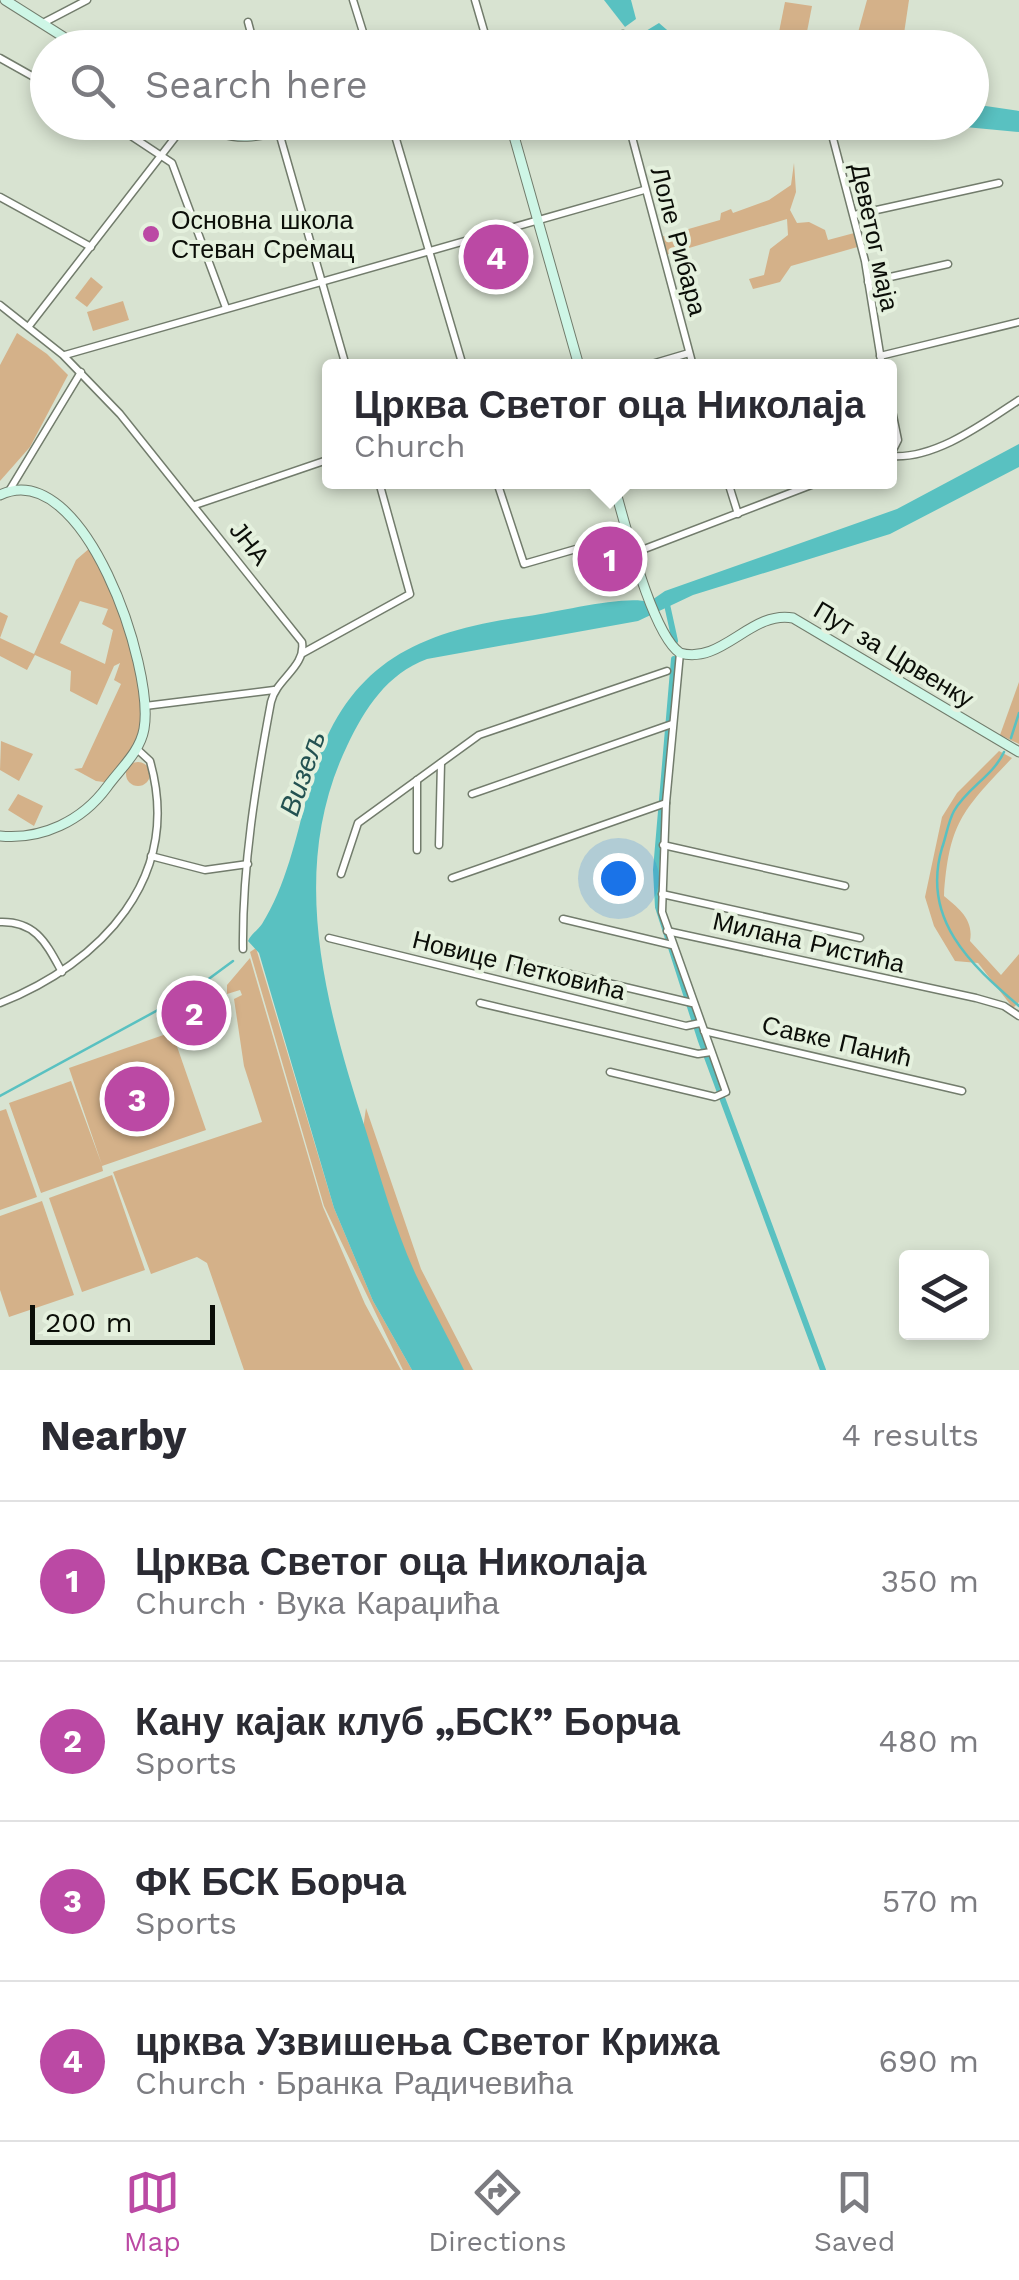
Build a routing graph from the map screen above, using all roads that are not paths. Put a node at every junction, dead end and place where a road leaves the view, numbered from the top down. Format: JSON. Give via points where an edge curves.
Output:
{"nodes":[{"id":1,"x":5,"y":0,"type":"edge"},
{"id":2,"x":87,"y":0,"type":"edge"},
{"id":3,"x":354,"y":0,"type":"edge"},
{"id":4,"x":475,"y":0,"type":"edge"},
{"id":5,"x":248,"y":22,"type":"dead end"},
{"id":6,"x":42,"y":23,"type":"junction"},
{"id":7,"x":53,"y":30,"type":"edge"},
{"id":8,"x":250,"y":30,"type":"edge"},
{"id":9,"x":363,"y":30,"type":"edge"},
{"id":10,"x":483,"y":30,"type":"edge"},
{"id":11,"x":0,"y":58,"type":"edge"},
{"id":12,"x":30,"y":75,"type":"edge"},
{"id":13,"x":140,"y":140,"type":"edge"},
{"id":14,"x":174,"y":140,"type":"edge"},
{"id":15,"x":281,"y":140,"type":"edge"},
{"id":16,"x":396,"y":140,"type":"edge"},
{"id":17,"x":515,"y":140,"type":"edge"},
{"id":18,"x":632,"y":140,"type":"edge"},
{"id":19,"x":834,"y":140,"type":"edge"},
{"id":20,"x":164,"y":154,"type":"junction"},
{"id":21,"x":999,"y":183,"type":"dead end"},
{"id":22,"x":644,"y":190,"type":"junction"},
{"id":23,"x":0,"y":197,"type":"edge"},
{"id":24,"x":854,"y":215,"type":"junction"},
{"id":25,"x":538,"y":222,"type":"junction"},
{"id":26,"x":91,"y":247,"type":"junction"},
{"id":27,"x":430,"y":252,"type":"junction"},
{"id":28,"x":948,"y":264,"type":"dead end"},
{"id":29,"x":321,"y":282,"type":"junction"},
{"id":30,"x":868,"y":282,"type":"junction"},
{"id":31,"x":0,"y":305,"type":"edge"},
{"id":32,"x":226,"y":308,"type":"junction"},
{"id":33,"x":1019,"y":322,"type":"edge"},
{"id":34,"x":30,"y":326,"type":"junction"},
{"id":35,"x":690,"y":353,"type":"junction"},
{"id":36,"x":64,"y":355,"type":"junction"},
{"id":37,"x":880,"y":356,"type":"junction"},
{"id":38,"x":344,"y":359,"type":"edge"},
{"id":39,"x":462,"y":359,"type":"edge"},
{"id":40,"x":578,"y":359,"type":"edge"},
{"id":41,"x":669,"y":359,"type":"edge"},
{"id":42,"x":692,"y":359,"type":"edge"},
{"id":43,"x":881,"y":359,"type":"edge"},
{"id":44,"x":80,"y":372,"type":"junction"},
{"id":45,"x":1019,"y":400,"type":"edge"},
{"id":46,"x":897,"y":456,"type":"edge"},
{"id":47,"x":322,"y":462,"type":"edge"},
{"id":48,"x":381,"y":489,"type":"edge"},
{"id":49,"x":500,"y":489,"type":"edge"},
{"id":50,"x":615,"y":489,"type":"edge"},
{"id":51,"x":730,"y":489,"type":"edge"},
{"id":52,"x":801,"y":489,"type":"edge"},
{"id":53,"x":4,"y":493,"type":"edge"},
{"id":54,"x":196,"y":504,"type":"junction"},
{"id":55,"x":738,"y":514,"type":"junction"},
{"id":56,"x":628,"y":534,"type":"junction"},
{"id":57,"x":634,"y":553,"type":"junction"},
{"id":58,"x":302,"y":653,"type":"junction"},
{"id":59,"x":680,"y":653,"type":"junction"},
{"id":60,"x":667,"y":671,"type":"dead end"},
{"id":61,"x":274,"y":690,"type":"junction"},
{"id":62,"x":145,"y":706,"type":"junction"},
{"id":63,"x":669,"y":725,"type":"junction"},
{"id":64,"x":136,"y":749,"type":"junction"},
{"id":65,"x":1019,"y":752,"type":"edge"},
{"id":66,"x":441,"y":762,"type":"junction"},
{"id":67,"x":417,"y":779,"type":"junction"},
{"id":68,"x":472,"y":794,"type":"dead end"},
{"id":69,"x":662,"y":804,"type":"junction"},
{"id":70,"x":0,"y":836,"type":"edge"},
{"id":71,"x":439,"y":845,"type":"dead end"},
{"id":72,"x":663,"y":845,"type":"junction"},
{"id":73,"x":417,"y":850,"type":"dead end"},
{"id":74,"x":150,"y":856,"type":"junction"},
{"id":75,"x":248,"y":864,"type":"junction"},
{"id":76,"x":341,"y":874,"type":"dead end"},
{"id":77,"x":452,"y":878,"type":"dead end"},
{"id":78,"x":845,"y":886,"type":"dead end"},
{"id":79,"x":662,"y":894,"type":"junction"},
{"id":80,"x":564,"y":919,"type":"dead end"},
{"id":81,"x":0,"y":922,"type":"edge"},
{"id":82,"x":667,"y":931,"type":"junction"},
{"id":83,"x":329,"y":938,"type":"dead end"},
{"id":84,"x":860,"y":938,"type":"dead end"},
{"id":85,"x":672,"y":946,"type":"junction"},
{"id":86,"x":242,"y":948,"type":"dead end"},
{"id":87,"x":515,"y":961,"type":"dead end"},
{"id":88,"x":62,"y":972,"type":"junction"},
{"id":89,"x":0,"y":1003,"type":"edge"},
{"id":90,"x":480,"y":1003,"type":"dead end"},
{"id":91,"x":692,"y":1003,"type":"junction"},
{"id":92,"x":1019,"y":1016,"type":"edge"},
{"id":93,"x":702,"y":1027,"type":"junction"},
{"id":94,"x":711,"y":1052,"type":"junction"},
{"id":95,"x":610,"y":1072,"type":"dead end"},
{"id":96,"x":962,"y":1090,"type":"dead end"}],
"edges":[{"from":1,"to":6,"type":"street"},
{"from":2,"to":6,"type":"street"},
{"from":3,"to":9,"type":"street"},
{"from":4,"to":10,"type":"street"},
{"from":5,"to":8,"type":"street"},
{"from":6,"to":7,"type":"street"},
{"from":11,"to":12,"type":"street"},
{"from":13,"to":20,"type":"street"},
{"from":14,"to":20,"type":"street"},
{"from":15,"to":29,"type":"street"},
{"from":16,"to":27,"type":"street"},
{"from":17,"to":25,"type":"street"},
{"from":18,"to":22,"type":"street","name":"Лоле Рибара"},
{"from":19,"to":24,"type":"street","name":"Деветог маја"},
{"from":20,"to":26,"type":"street"},
{"from":20,"to":32,"type":"street","via":[[176,170]]},
{"from":21,"to":24,"type":"street"},
{"from":22,"to":25,"type":"street"},
{"from":22,"to":35,"type":"street","name":"Лоле Рибара"},
{"from":23,"to":26,"type":"street"},
{"from":24,"to":30,"type":"street","name":"Деветог маја"},
{"from":25,"to":27,"type":"street"},
{"from":25,"to":40,"type":"street"},
{"from":26,"to":34,"type":"street"},
{"from":27,"to":29,"type":"street"},
{"from":27,"to":39,"type":"street"},
{"from":28,"to":30,"type":"street"},
{"from":29,"to":32,"type":"street"},
{"from":29,"to":38,"type":"street"},
{"from":30,"to":37,"type":"street","name":"Деветог маја"},
{"from":31,"to":34,"type":"street","name":"ЈНА"},
{"from":32,"to":36,"type":"street"},
{"from":33,"to":37,"type":"street"},
{"from":34,"to":36,"type":"street","name":"ЈНА"},
{"from":35,"to":41,"type":"street"},
{"from":35,"to":42,"type":"street","name":"Лоле Рибара"},
{"from":36,"to":44,"type":"street","name":"ЈНА"},
{"from":37,"to":43,"type":"street","name":"Деветог маја"},
{"from":44,"to":53,"type":"street"},
{"from":44,"to":54,"type":"street","name":"ЈНА"},
{"from":45,"to":46,"type":"street","via":[[962,435]]},
{"from":47,"to":54,"type":"street"},
{"from":48,"to":58,"type":"street","via":[[410,594]]},
{"from":49,"to":56,"type":"street","via":[[521,559],[529,564]]},
{"from":50,"to":56,"type":"street"},
{"from":51,"to":55,"type":"street"},
{"from":52,"to":55,"type":"street"},
{"from":53,"to":62,"type":"street","via":[[49,501],[106,569],[130,622]]},
{"from":54,"to":58,"type":"street","name":"ЈНА","via":[[298,635]]},
{"from":55,"to":57,"type":"street"},
{"from":56,"to":57,"type":"street"},
{"from":57,"to":59,"type":"street","via":[[669,642]]},
{"from":58,"to":61,"type":"street"},
{"from":59,"to":63,"type":"street"},
{"from":59,"to":65,"type":"street","name":"Пут за Црвенку","via":[[705,654],[774,617],[793,618]]},
{"from":60,"to":66,"type":"street","via":[[478,735]]},
{"from":61,"to":62,"type":"street"},
{"from":61,"to":75,"type":"street"},
{"from":62,"to":64,"type":"street"},
{"from":63,"to":68,"type":"street"},
{"from":63,"to":69,"type":"street"},
{"from":64,"to":70,"type":"street","via":[[96,802],[73,820],[38,833]]},
{"from":64,"to":74,"type":"street","via":[[150,761],[153,775]]},
{"from":66,"to":67,"type":"street"},
{"from":66,"to":71,"type":"street"},
{"from":67,"to":73,"type":"street"},
{"from":67,"to":76,"type":"street","via":[[358,823]]},
{"from":69,"to":72,"type":"street"},
{"from":69,"to":77,"type":"street"},
{"from":72,"to":78,"type":"street"},
{"from":72,"to":79,"type":"street"},
{"from":74,"to":75,"type":"street","via":[[205,870]]},
{"from":74,"to":88,"type":"street","via":[[114,929]]},
{"from":75,"to":86,"type":"street"},
{"from":79,"to":82,"type":"street"},
{"from":79,"to":84,"type":"street"},
{"from":80,"to":85,"type":"street"},
{"from":81,"to":88,"type":"street","via":[[37,932]]},
{"from":82,"to":85,"type":"street"},
{"from":82,"to":92,"type":"street","name":"Милана Ристића","via":[[1004,1006]]},
{"from":83,"to":93,"type":"street","name":"Новице Петковића"},
{"from":85,"to":91,"type":"street"},
{"from":87,"to":91,"type":"street"},
{"from":88,"to":89,"type":"street"},
{"from":90,"to":94,"type":"street"},
{"from":91,"to":93,"type":"street"},
{"from":93,"to":94,"type":"street"},
{"from":93,"to":96,"type":"street","name":"Савке Панић"},
{"from":94,"to":95,"type":"street","via":[[726,1089],[720,1098]]}]}
